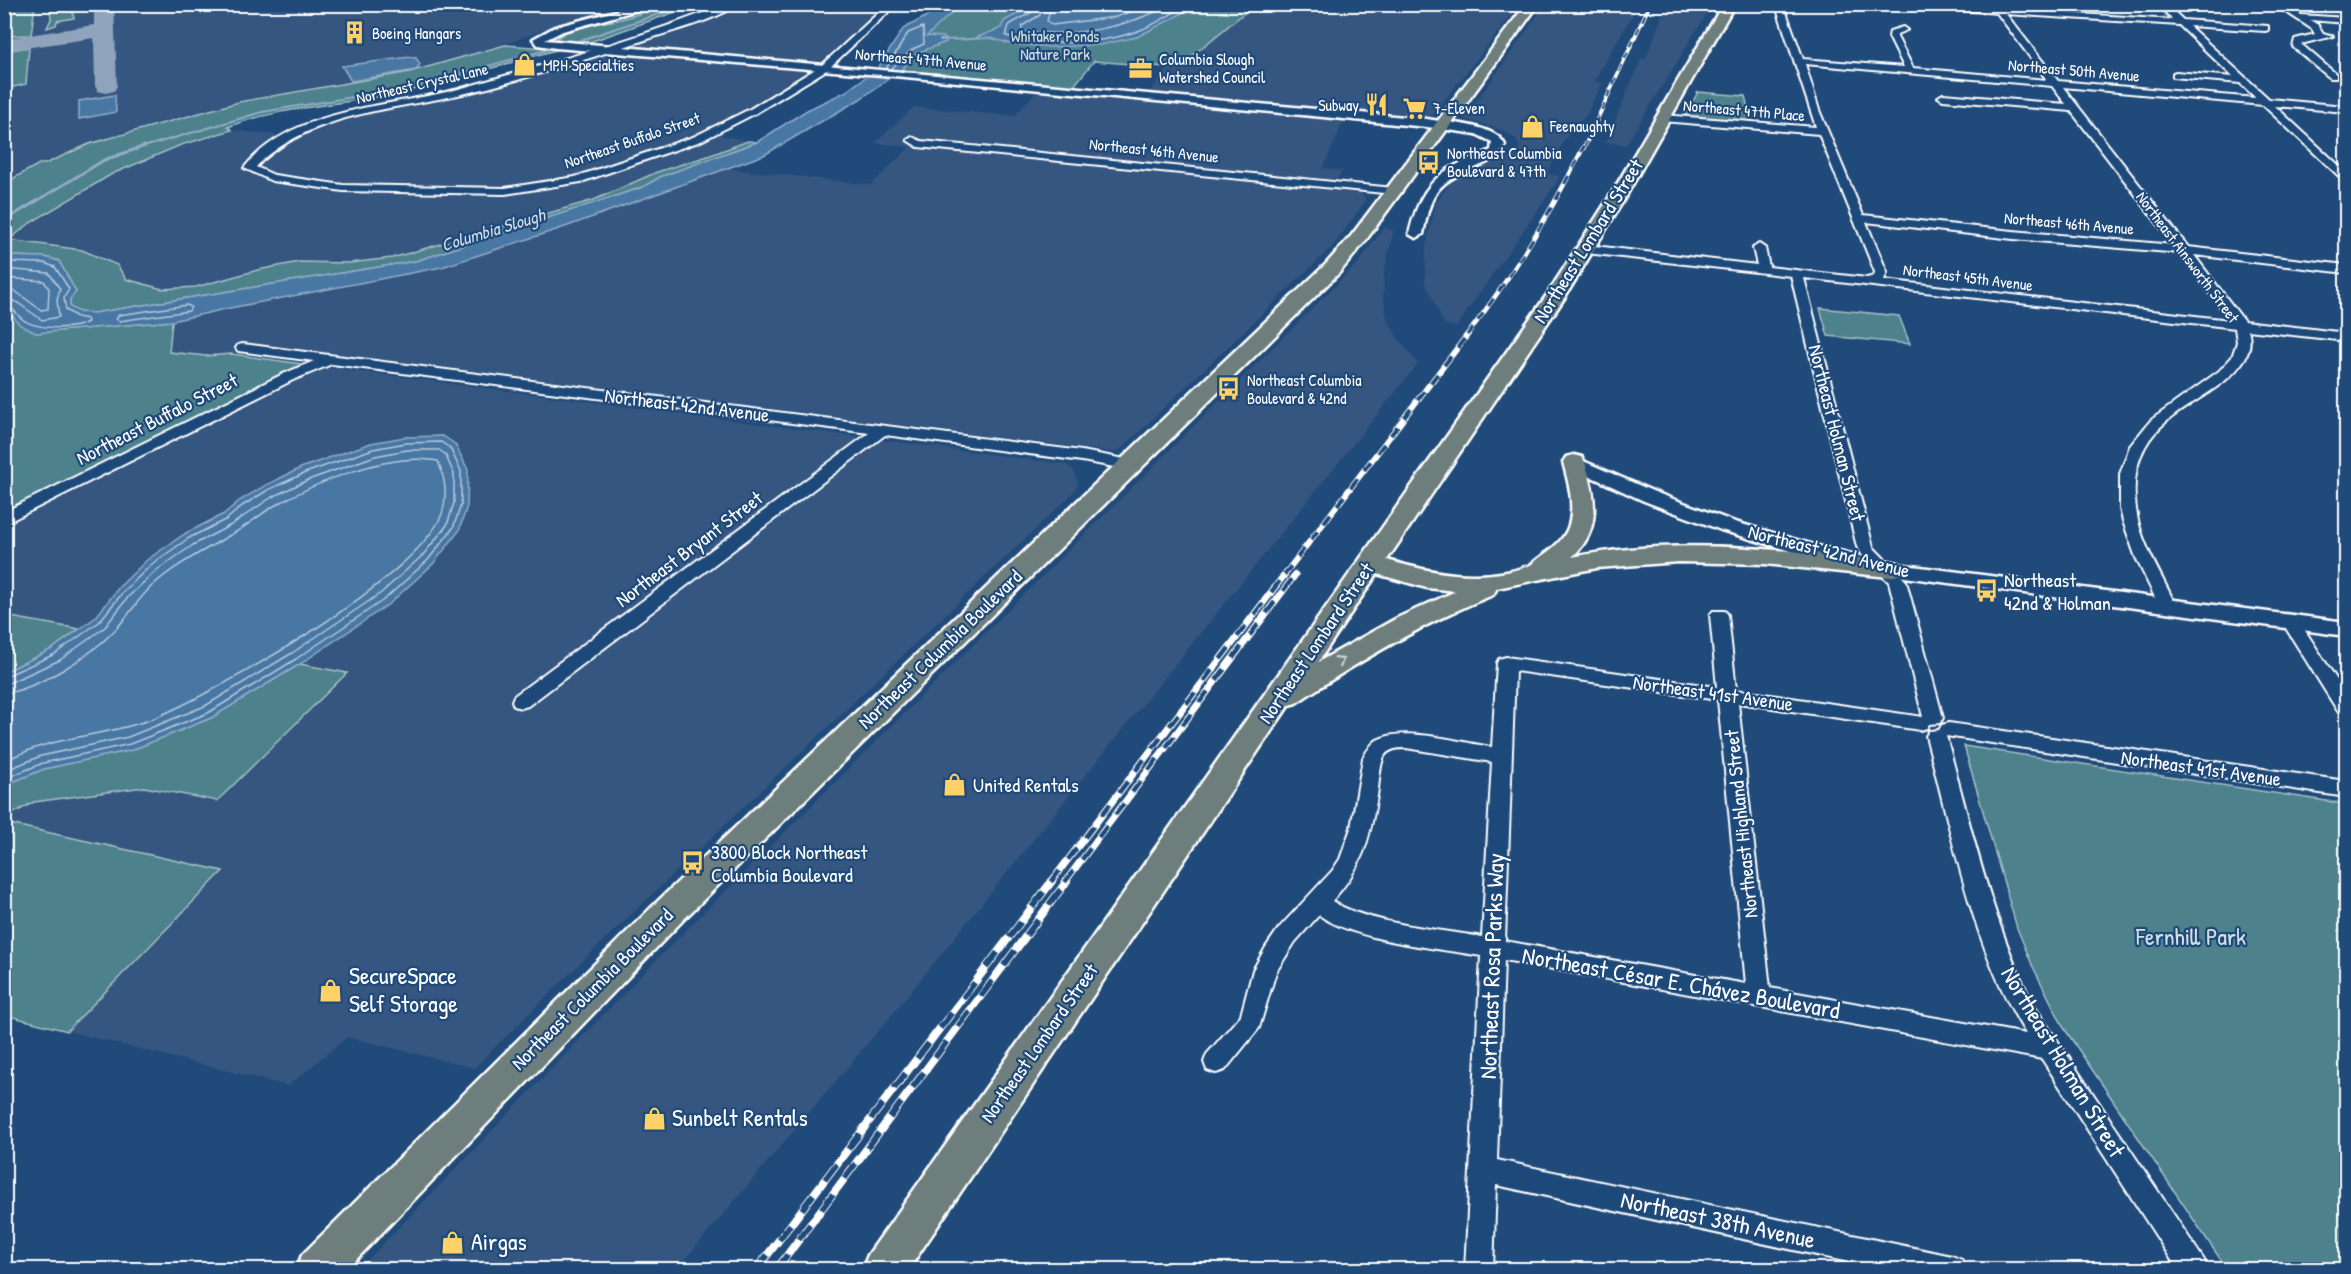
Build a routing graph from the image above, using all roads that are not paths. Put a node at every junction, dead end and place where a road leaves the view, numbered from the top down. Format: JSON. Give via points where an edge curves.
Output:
{"nodes":[{"id":1,"x":655,"y":4,"type":"edge"},
{"id":2,"x":735,"y":4,"type":"edge"},
{"id":3,"x":893,"y":4,"type":"edge"},
{"id":4,"x":1533,"y":4,"type":"edge"},
{"id":5,"x":1729,"y":4,"type":"edge"},
{"id":6,"x":1782,"y":4,"type":"edge"},
{"id":7,"x":1890,"y":4,"type":"edge"},
{"id":8,"x":2161,"y":4,"type":"edge"},
{"id":9,"x":2278,"y":4,"type":"edge"},
{"id":10,"x":1997,"y":8,"type":"edge"},
{"id":11,"x":2298,"y":18,"type":"junction"},
{"id":12,"x":2346,"y":20,"type":"edge"},
{"id":13,"x":2181,"y":23,"type":"junction"},
{"id":14,"x":2265,"y":28,"type":"dead end"},
{"id":15,"x":1903,"y":30,"type":"dead end"},
{"id":16,"x":609,"y":50,"type":"junction"},
{"id":17,"x":1800,"y":61,"type":"junction"},
{"id":18,"x":825,"y":67,"type":"junction"},
{"id":19,"x":2324,"y":69,"type":"junction"},
{"id":20,"x":2346,"y":70,"type":"edge"},
{"id":21,"x":1910,"y":71,"type":"junction"},
{"id":22,"x":2176,"y":75,"type":"dead end"},
{"id":23,"x":2333,"y":76,"type":"dead end"},
{"id":24,"x":2242,"y":80,"type":"junction"},
{"id":25,"x":2056,"y":84,"type":"junction"},
{"id":26,"x":1943,"y":97,"type":"dead end"},
{"id":27,"x":2265,"y":102,"type":"junction"},
{"id":28,"x":2075,"y":108,"type":"junction"},
{"id":29,"x":2346,"y":109,"type":"edge"},
{"id":30,"x":1662,"y":118,"type":"junction"},
{"id":31,"x":1443,"y":126,"type":"junction"},
{"id":32,"x":1822,"y":131,"type":"junction"},
{"id":33,"x":287,"y":138,"type":"joint"},
{"id":34,"x":912,"y":140,"type":"dead end"},
{"id":35,"x":2346,"y":177,"type":"edge"},
{"id":36,"x":1394,"y":191,"type":"junction"},
{"id":37,"x":1860,"y":218,"type":"junction"},
{"id":38,"x":1416,"y":234,"type":"dead end"},
{"id":39,"x":1760,"y":248,"type":"dead end"},
{"id":40,"x":1586,"y":249,"type":"junction"},
{"id":41,"x":2186,"y":251,"type":"junction"},
{"id":42,"x":2346,"y":269,"type":"edge"},
{"id":43,"x":1764,"y":270,"type":"junction"},
{"id":44,"x":1797,"y":275,"type":"junction"},
{"id":45,"x":1869,"y":281,"type":"junction"},
{"id":46,"x":2240,"y":325,"type":"junction"},
{"id":47,"x":2346,"y":337,"type":"edge"},
{"id":48,"x":243,"y":348,"type":"dead end"},
{"id":49,"x":330,"y":359,"type":"junction"},
{"id":50,"x":882,"y":430,"type":"junction"},
{"id":51,"x":1574,"y":462,"type":"joint"},
{"id":52,"x":1130,"y":465,"type":"junction"},
{"id":53,"x":4,"y":519,"type":"edge"},
{"id":54,"x":1371,"y":564,"type":"junction"},
{"id":55,"x":1889,"y":569,"type":"junction"},
{"id":56,"x":1524,"y":575,"type":"junction"},
{"id":57,"x":2167,"y":606,"type":"junction"},
{"id":58,"x":1719,"y":615,"type":"dead end"},
{"id":59,"x":2291,"y":622,"type":"junction"},
{"id":60,"x":2346,"y":629,"type":"edge"},
{"id":61,"x":1506,"y":663,"type":"joint"},
{"id":62,"x":1727,"y":695,"type":"junction"},
{"id":63,"x":521,"y":701,"type":"dead end"},
{"id":64,"x":1274,"y":704,"type":"junction"},
{"id":65,"x":2346,"y":708,"type":"edge"},
{"id":66,"x":1935,"y":727,"type":"junction"},
{"id":67,"x":1502,"y":756,"type":"junction"},
{"id":68,"x":2346,"y":789,"type":"edge"},
{"id":69,"x":1318,"y":903,"type":"junction"},
{"id":70,"x":1493,"y":949,"type":"junction"},
{"id":71,"x":1758,"y":997,"type":"junction"},
{"id":72,"x":2049,"y":1049,"type":"junction"},
{"id":73,"x":1216,"y":1062,"type":"dead end"},
{"id":74,"x":1484,"y":1170,"type":"junction"},
{"id":75,"x":317,"y":1269,"type":"edge"},
{"id":76,"x":883,"y":1269,"type":"edge"},
{"id":77,"x":1479,"y":1269,"type":"edge"},
{"id":78,"x":1952,"y":1269,"type":"edge"},
{"id":79,"x":2194,"y":1269,"type":"edge"}],
"edges":[{"from":1,"to":16,"type":"street","name":"Northeast 47th Avenue","via":[[559,28],[538,38],[556,45]]},
{"from":2,"to":16,"type":"street","name":"Northeast Crystal Lane"},
{"from":3,"to":18,"type":"street","name":"Northeast Buffalo Street"},
{"from":4,"to":31,"type":"main road","name":"Northeast Columbia Boulevard"},
{"from":5,"to":30,"type":"main road","name":"Northeast Lombard Street"},
{"from":6,"to":17,"type":"street"},
{"from":7,"to":10,"type":"street"},
{"from":8,"to":13,"type":"street"},
{"from":9,"to":11,"type":"street"},
{"from":10,"to":13,"type":"street"},
{"from":10,"to":25,"type":"street","name":"Northeast Ainsworth Street"},
{"from":11,"to":12,"type":"street"},
{"from":11,"to":19,"type":"street","via":[[2324,35],[2298,40],[2296,45]]},
{"from":13,"to":14,"type":"street"},
{"from":13,"to":24,"type":"street"},
{"from":15,"to":21,"type":"street","via":[[1893,33],[1893,37]]},
{"from":16,"to":18,"type":"street","name":"Northeast 47th Avenue"},
{"from":16,"to":33,"type":"street","name":"Northeast Crystal Lane","via":[[459,92],[368,110],[311,126]]},
{"from":17,"to":21,"type":"street","name":"Northeast 50th Avenue"},
{"from":17,"to":32,"type":"street"},
{"from":18,"to":31,"type":"street","name":"Northeast 47th Avenue"},
{"from":18,"to":33,"type":"street","name":"Northeast Buffalo Street","via":[[698,139],[577,180],[544,186],[453,192],[343,188],[272,178],[249,168],[268,149]]},
{"from":19,"to":20,"type":"street"},
{"from":19,"to":23,"type":"street"},
{"from":21,"to":25,"type":"street","name":"Northeast 50th Avenue"},
{"from":22,"to":24,"type":"street"},
{"from":24,"to":27,"type":"street"},
{"from":25,"to":27,"type":"street","name":"Northeast 50th Avenue"},
{"from":25,"to":28,"type":"street","name":"Northeast Ainsworth Street"},
{"from":26,"to":28,"type":"street"},
{"from":27,"to":29,"type":"street","name":"Northeast 50th Avenue"},
{"from":27,"to":35,"type":"street"},
{"from":28,"to":41,"type":"street","name":"Northeast Ainsworth Street"},
{"from":30,"to":32,"type":"street","name":"Northeast 47th Place"},
{"from":30,"to":40,"type":"main road","name":"Northeast Lombard Street"},
{"from":31,"to":36,"type":"main road","name":"Northeast Columbia Boulevard"},
{"from":31,"to":38,"type":"street","via":[[1485,133],[1497,140],[1499,148],[1437,183],[1424,200]]},
{"from":32,"to":37,"type":"street"},
{"from":34,"to":36,"type":"street","name":"Northeast 46th Avenue","via":[[918,144]]},
{"from":36,"to":52,"type":"main road","name":"Northeast Columbia Boulevard","via":[[1333,268]]},
{"from":37,"to":41,"type":"street","name":"Northeast 46th Avenue"},
{"from":37,"to":45,"type":"street","via":[[1881,272],[1880,278]]},
{"from":39,"to":43,"type":"street"},
{"from":40,"to":43,"type":"street","name":"Northeast 45th Avenue"},
{"from":40,"to":54,"type":"main road","name":"Northeast Lombard Street"},
{"from":41,"to":42,"type":"street","name":"Northeast 46th Avenue"},
{"from":41,"to":46,"type":"street","name":"Northeast Ainsworth Street"},
{"from":43,"to":44,"type":"street","name":"Northeast 45th Avenue"},
{"from":44,"to":45,"type":"street","name":"Northeast 45th Avenue"},
{"from":44,"to":55,"type":"street","name":"Northeast Holman Street","via":[[1865,547]]},
{"from":45,"to":46,"type":"street","name":"Northeast 45th Avenue"},
{"from":46,"to":47,"type":"street","name":"Northeast 45th Avenue"},
{"from":46,"to":57,"type":"street","name":"Northeast Ainsworth Street","via":[[2244,343],[2240,359],[2158,421],[2129,464],[2126,484],[2132,525]]},
{"from":48,"to":49,"type":"street","name":"Northeast 42nd Avenue"},
{"from":49,"to":50,"type":"street","name":"Northeast 42nd Avenue"},
{"from":49,"to":53,"type":"street","name":"Northeast Buffalo Street"},
{"from":50,"to":52,"type":"street","name":"Northeast 42nd Avenue"},
{"from":50,"to":63,"type":"street","name":"Northeast Bryant Street"},
{"from":51,"to":55,"type":"street","name":"Northeast 42nd Avenue","via":[[1702,517]]},
{"from":51,"to":56,"type":"main road","via":[[1584,497],[1581,530],[1556,559]]},
{"from":52,"to":75,"type":"main road","name":"Northeast Columbia Boulevard","via":[[671,910]]},
{"from":54,"to":56,"type":"main road","via":[[1415,578],[1451,583],[1490,582]]},
{"from":54,"to":64,"type":"main road","name":"Northeast Lombard Street"},
{"from":55,"to":56,"type":"main road","via":[[1745,554],[1679,554],[1597,560]]},
{"from":55,"to":57,"type":"street","name":"Northeast 42nd Avenue"},
{"from":55,"to":66,"type":"street","name":"Northeast Holman Street","via":[[1897,581]]},
{"from":64,"to":56,"type":"main road","one_way":true,"via":[[1358,649],[1428,611]]},
{"from":57,"to":59,"type":"street","name":"Northeast 42nd Avenue"},
{"from":58,"to":62,"type":"street","name":"Northeast Highland Street"},
{"from":59,"to":60,"type":"street","name":"Northeast 42nd Avenue"},
{"from":59,"to":65,"type":"street"},
{"from":61,"to":62,"type":"street","name":"Northeast 41st Avenue"},
{"from":61,"to":67,"type":"street","name":"Northeast Rosa Parks Way"},
{"from":62,"to":66,"type":"street","name":"Northeast 41st Avenue"},
{"from":62,"to":71,"type":"street","name":"Northeast Highland Street"},
{"from":64,"to":76,"type":"main road","name":"Northeast Lombard Street"},
{"from":66,"to":68,"type":"street","name":"Northeast 41st Avenue"},
{"from":66,"to":72,"type":"street","name":"Northeast Holman Street","via":[[1995,946],[2016,994]]},
{"from":67,"to":69,"type":"street","via":[[1406,741],[1378,748],[1350,862]]},
{"from":67,"to":70,"type":"street","name":"Northeast Rosa Parks Way"},
{"from":69,"to":70,"type":"street","name":"Northeast César E. Chávez Boulevard","via":[[1342,918],[1368,926]]},
{"from":69,"to":73,"type":"street","via":[[1274,954],[1265,970],[1251,1020]]},
{"from":70,"to":71,"type":"street","name":"Northeast César E. Chávez Boulevard"},
{"from":70,"to":74,"type":"street","name":"Northeast Rosa Parks Way"},
{"from":71,"to":72,"type":"street","name":"Northeast César E. Chávez Boulevard"},
{"from":72,"to":79,"type":"street","name":"Northeast Holman Street"},
{"from":74,"to":77,"type":"street","name":"Northeast Rosa Parks Way"},
{"from":74,"to":78,"type":"street","name":"Northeast 38th Avenue"}]}
